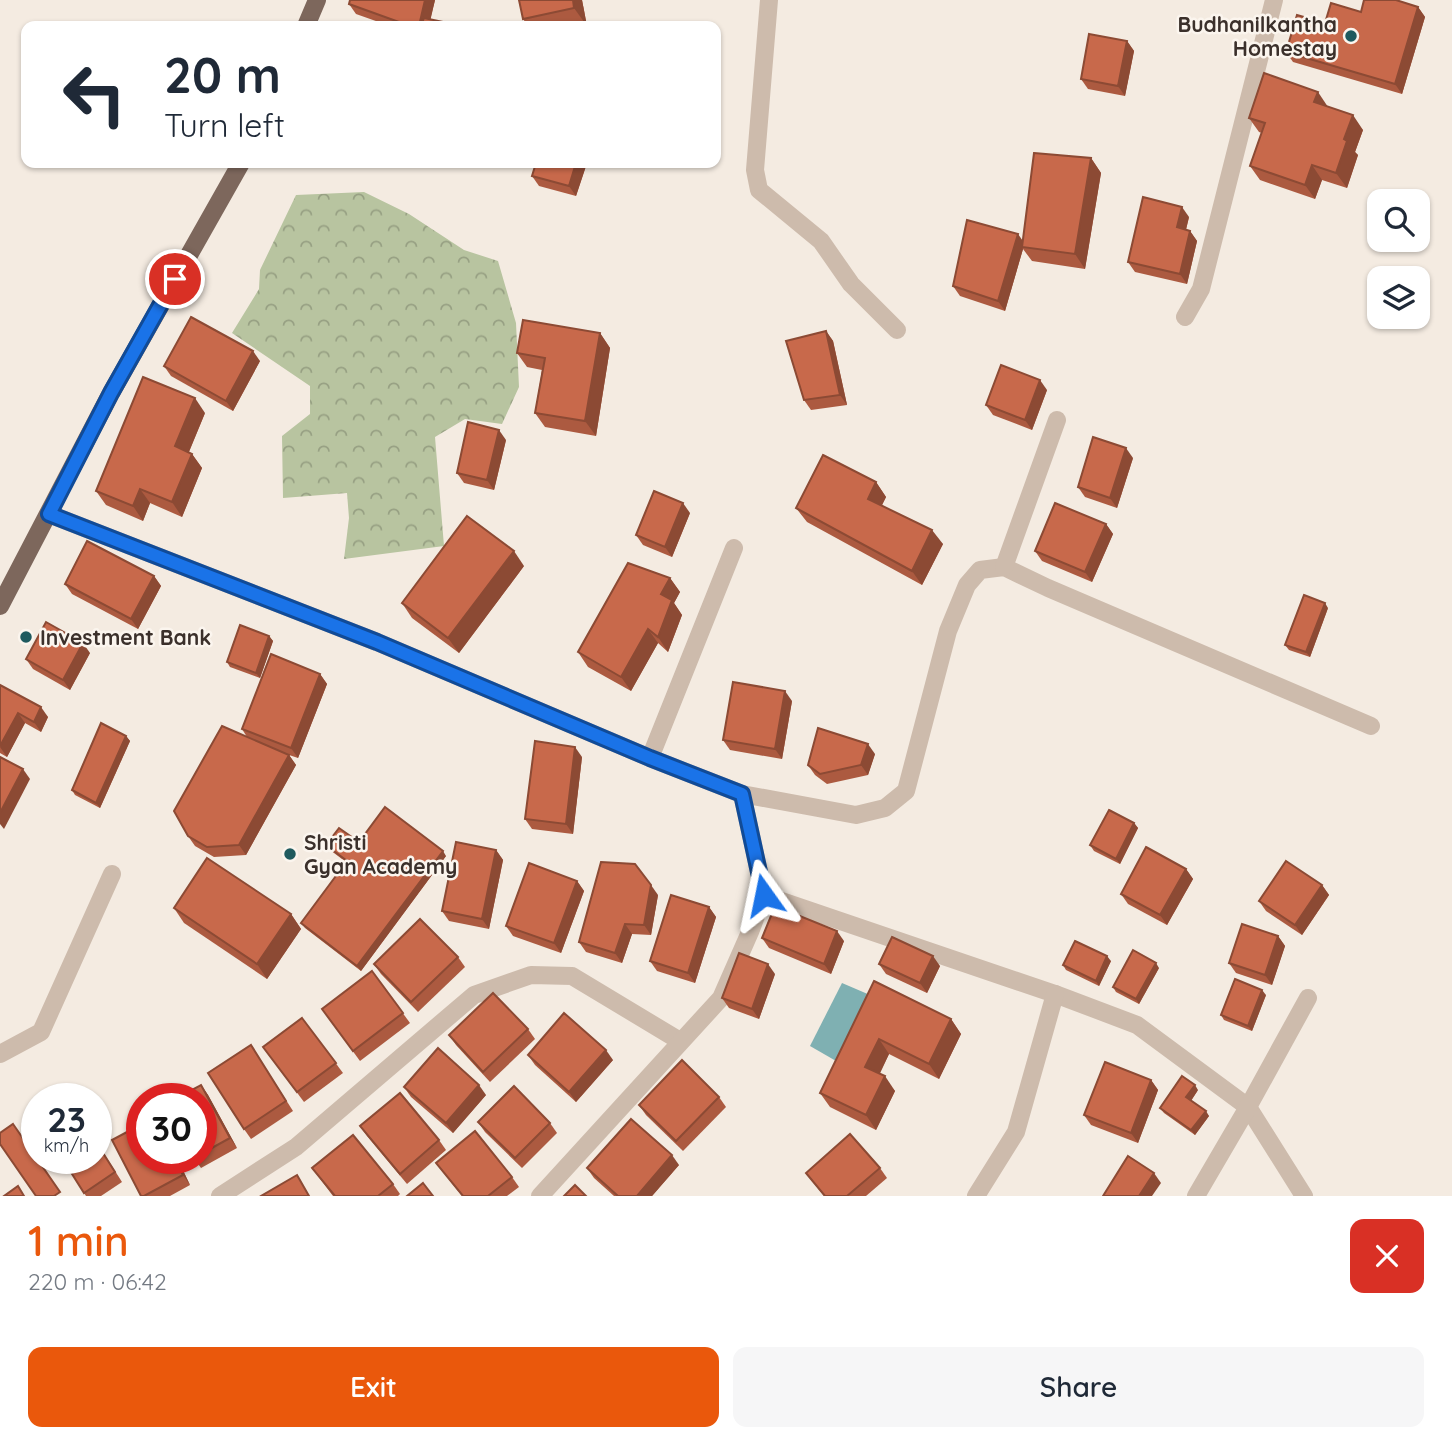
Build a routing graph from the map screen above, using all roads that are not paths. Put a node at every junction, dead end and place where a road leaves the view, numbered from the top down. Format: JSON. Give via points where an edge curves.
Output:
{"nodes":[{"id":1,"x":317,"y":0,"type":"edge"},
{"id":2,"x":769,"y":0,"type":"edge"},
{"id":3,"x":1274,"y":0,"type":"edge"},
{"id":4,"x":308,"y":21,"type":"edge"},
{"id":5,"x":238,"y":168,"type":"edge"},
{"id":6,"x":1185,"y":317,"type":"dead end"},
{"id":7,"x":897,"y":330,"type":"dead end"},
{"id":8,"x":1057,"y":420,"type":"dead end"},
{"id":9,"x":49,"y":514,"type":"junction"},
{"id":10,"x":734,"y":548,"type":"dead end"},
{"id":11,"x":1004,"y":567,"type":"junction"},
{"id":12,"x":0,"y":606,"type":"edge"},
{"id":13,"x":1371,"y":726,"type":"dead end"},
{"id":14,"x":650,"y":758,"type":"junction"},
{"id":15,"x":742,"y":794,"type":"junction"},
{"id":16,"x":112,"y":874,"type":"dead end"},
{"id":17,"x":764,"y":895,"type":"junction"},
{"id":18,"x":1055,"y":994,"type":"junction"},
{"id":19,"x":1308,"y":998,"type":"dead end"},
{"id":20,"x":680,"y":1041,"type":"junction"},
{"id":21,"x":0,"y":1054,"type":"edge"},
{"id":22,"x":1248,"y":1107,"type":"junction"},
{"id":23,"x":220,"y":1196,"type":"edge"},
{"id":24,"x":540,"y":1196,"type":"edge"},
{"id":25,"x":976,"y":1196,"type":"edge"},
{"id":26,"x":1196,"y":1196,"type":"edge"},
{"id":27,"x":1304,"y":1196,"type":"edge"}],
"edges":[{"from":1,"to":4,"type":"main road"},
{"from":2,"to":7,"type":"street","via":[[755,170],[759,190],[821,241],[851,284]]},
{"from":3,"to":6,"type":"street","via":[[1200,289]]},
{"from":5,"to":9,"type":"main road","via":[[117,382]]},
{"from":8,"to":11,"type":"street"},
{"from":9,"to":12,"type":"main road"},
{"from":9,"to":14,"type":"street","via":[[377,642]]},
{"from":10,"to":14,"type":"street"},
{"from":11,"to":13,"type":"street"},
{"from":11,"to":15,"type":"street","via":[[980,570],[967,585],[948,631],[905,791],[895,800],[885,808],[856,815]]},
{"from":14,"to":15,"type":"street"},
{"from":15,"to":17,"type":"street"},
{"from":16,"to":21,"type":"street","via":[[41,1032]]},
{"from":17,"to":18,"type":"street"},
{"from":17,"to":20,"type":"street","via":[[720,998]]},
{"from":18,"to":22,"type":"street","via":[[1137,1025]]},
{"from":18,"to":25,"type":"street","via":[[1016,1132]]},
{"from":19,"to":22,"type":"street"},
{"from":20,"to":23,"type":"street","via":[[572,976],[531,975],[474,995],[296,1147]]},
{"from":20,"to":24,"type":"street"},
{"from":22,"to":26,"type":"street"},
{"from":22,"to":27,"type":"street"}]}
